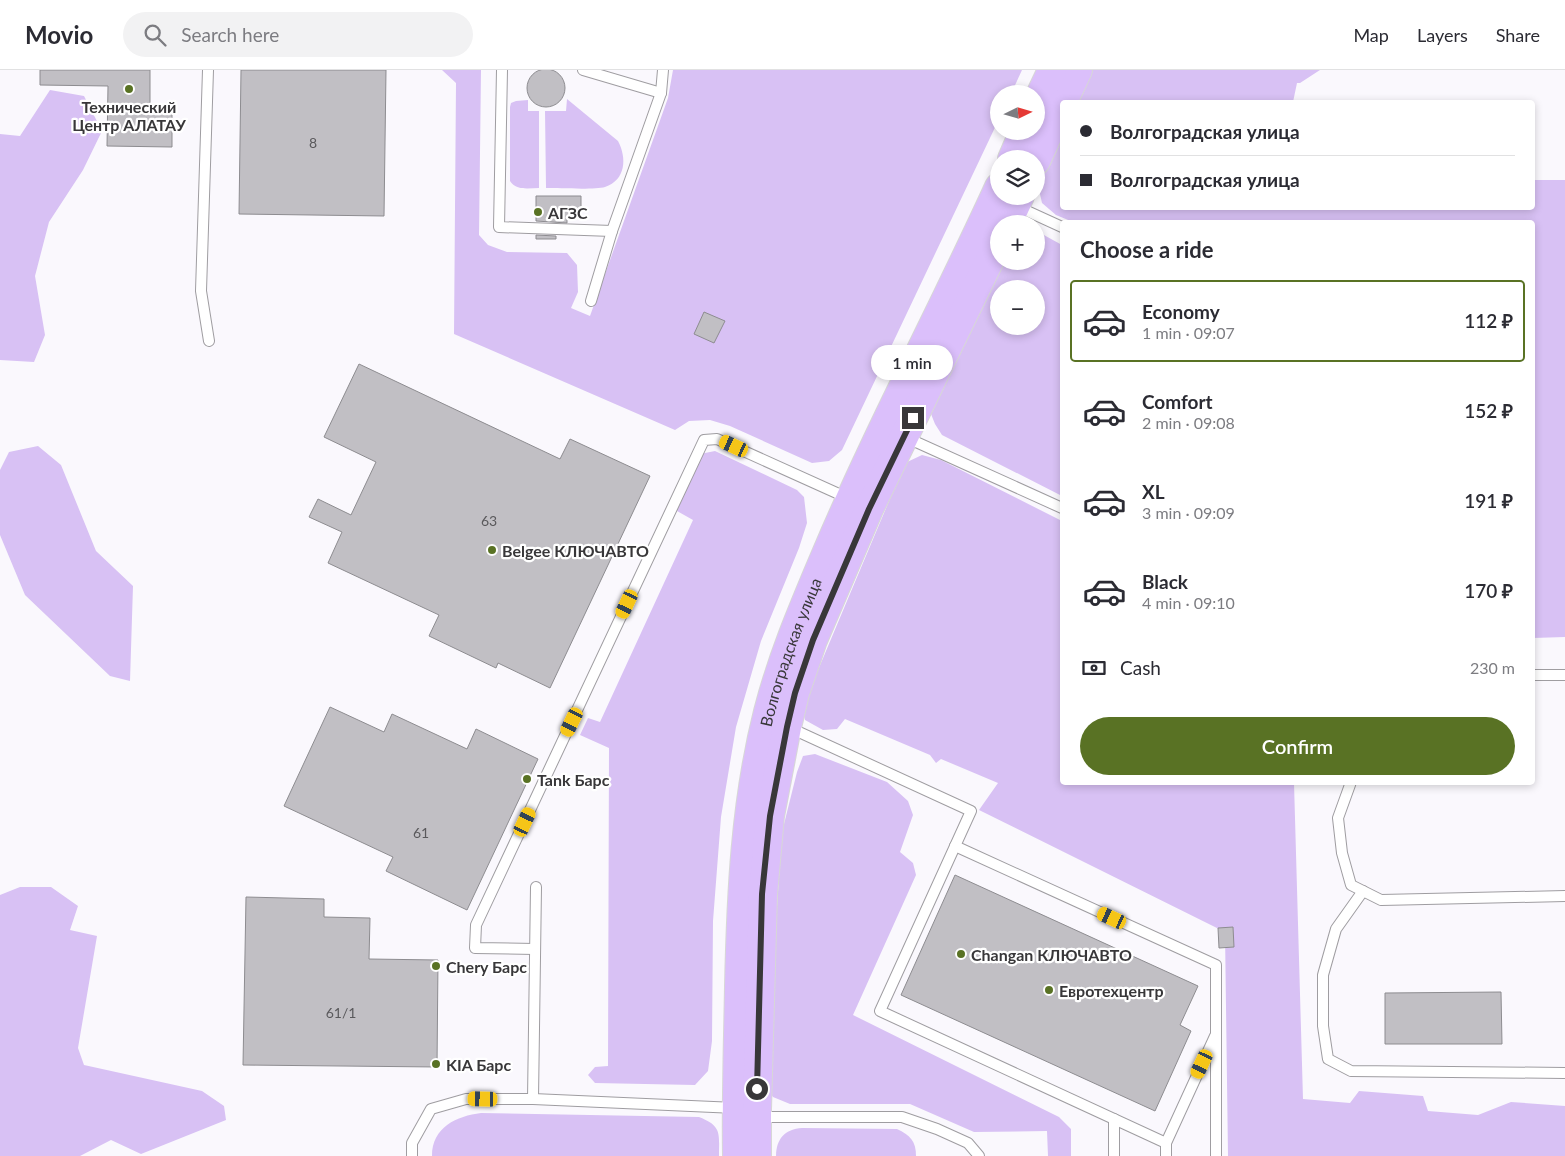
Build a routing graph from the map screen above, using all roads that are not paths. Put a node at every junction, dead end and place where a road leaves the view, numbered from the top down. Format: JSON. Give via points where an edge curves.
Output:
{"nodes":[{"id":1,"x":208,"y":70,"type":"edge"},
{"id":2,"x":502,"y":70,"type":"edge"},
{"id":3,"x":583,"y":70,"type":"edge"},
{"id":4,"x":663,"y":70,"type":"edge"},
{"id":5,"x":1052,"y":70,"type":"edge"},
{"id":6,"x":1078,"y":70,"type":"edge"},
{"id":7,"x":1045,"y":85,"type":"edge"},
{"id":8,"x":661,"y":93,"type":"junction"},
{"id":9,"x":1064,"y":100,"type":"edge"},
{"id":10,"x":1060,"y":109,"type":"edge"},
{"id":11,"x":1041,"y":150,"type":"edge"},
{"id":12,"x":1009,"y":205,"type":"edge"},
{"id":13,"x":1014,"y":205,"type":"edge"},
{"id":14,"x":1060,"y":226,"type":"edge"},
{"id":15,"x":612,"y":231,"type":"junction"},
{"id":16,"x":990,"y":259,"type":"edge"},
{"id":17,"x":591,"y":301,"type":"dead end"},
{"id":18,"x":209,"y":341,"type":"dead end"},
{"id":19,"x":904,"y":436,"type":"junction"},
{"id":20,"x":859,"y":504,"type":"junction"},
{"id":21,"x":1060,"y":507,"type":"edge"},
{"id":22,"x":1535,"y":675,"type":"edge"},
{"id":23,"x":1565,"y":675,"type":"edge"},
{"id":24,"x":787,"y":727,"type":"junction"},
{"id":25,"x":1350,"y":785,"type":"edge"},
{"id":26,"x":955,"y":846,"type":"junction"},
{"id":27,"x":536,"y":887,"type":"dead end"},
{"id":28,"x":1363,"y":891,"type":"junction"},
{"id":29,"x":1565,"y":896,"type":"edge"},
{"id":30,"x":535,"y":948,"type":"junction"},
{"id":31,"x":1216,"y":1032,"type":"junction"},
{"id":32,"x":1565,"y":1073,"type":"edge"},
{"id":33,"x":533,"y":1099,"type":"junction"},
{"id":34,"x":750,"y":1111,"type":"junction"},
{"id":35,"x":1114,"y":1119,"type":"junction"},
{"id":36,"x":1166,"y":1143,"type":"junction"},
{"id":37,"x":412,"y":1156,"type":"edge"},
{"id":38,"x":737,"y":1156,"type":"edge"},
{"id":39,"x":757,"y":1156,"type":"edge"},
{"id":40,"x":979,"y":1156,"type":"edge"},
{"id":41,"x":1114,"y":1156,"type":"edge"},
{"id":42,"x":1166,"y":1156,"type":"edge"},
{"id":43,"x":1216,"y":1156,"type":"edge"}],
"edges":[{"from":1,"to":18,"type":"lane","via":[[201,291]]},
{"from":2,"to":15,"type":"lane","via":[[499,226]]},
{"from":3,"to":8,"type":"lane"},
{"from":4,"to":8,"type":"lane"},
{"from":5,"to":7,"type":"main road"},
{"from":6,"to":9,"type":"main road"},
{"from":8,"to":15,"type":"lane"},
{"from":10,"to":11,"type":"main road"},
{"from":12,"to":20,"type":"main road","name":"Волгоградская улица"},
{"from":13,"to":14,"type":"lane"},
{"from":15,"to":17,"type":"lane"},
{"from":16,"to":19,"type":"main road","name":"Волгоградская улица"},
{"from":19,"to":20,"type":"main road","name":"Волгоградская улица"},
{"from":19,"to":21,"type":"lane"},
{"from":20,"to":24,"type":"main road","name":"Волгоградская улица","via":[[795,693]]},
{"from":20,"to":30,"type":"lane","via":[[717,439],[704,440],[476,925],[475,948]]},
{"from":20,"to":34,"type":"main road","name":"Волгоградская улица","via":[[794,630],[767,715],[751,803],[742,893]]},
{"from":22,"to":23,"type":"lane"},
{"from":24,"to":26,"type":"lane","via":[[971,811]]},
{"from":24,"to":34,"type":"main road","name":"Волгоградская улица","via":[[770,816],[762,894]]},
{"from":25,"to":28,"type":"lane","via":[[1338,818],[1342,853],[1351,886]]},
{"from":26,"to":31,"type":"lane","via":[[1216,965]]},
{"from":26,"to":35,"type":"lane","via":[[880,1011]]},
{"from":27,"to":30,"type":"lane"},
{"from":28,"to":29,"type":"lane","via":[[1381,900]]},
{"from":28,"to":32,"type":"lane","via":[[1336,929],[1323,975],[1323,1026],[1328,1059],[1351,1071]]},
{"from":30,"to":33,"type":"lane"},
{"from":31,"to":36,"type":"lane"},
{"from":31,"to":43,"type":"lane"},
{"from":33,"to":34,"type":"lane"},
{"from":33,"to":37,"type":"lane","via":[[466,1099],[430,1110],[412,1143]]},
{"from":34,"to":38,"type":"main road","name":"Волгоградская улица"},
{"from":34,"to":39,"type":"main road","name":"Волгоградская улица"},
{"from":34,"to":40,"type":"lane","via":[[902,1117],[968,1143]]},
{"from":35,"to":36,"type":"lane"},
{"from":35,"to":41,"type":"lane"},
{"from":36,"to":42,"type":"lane"}]}
